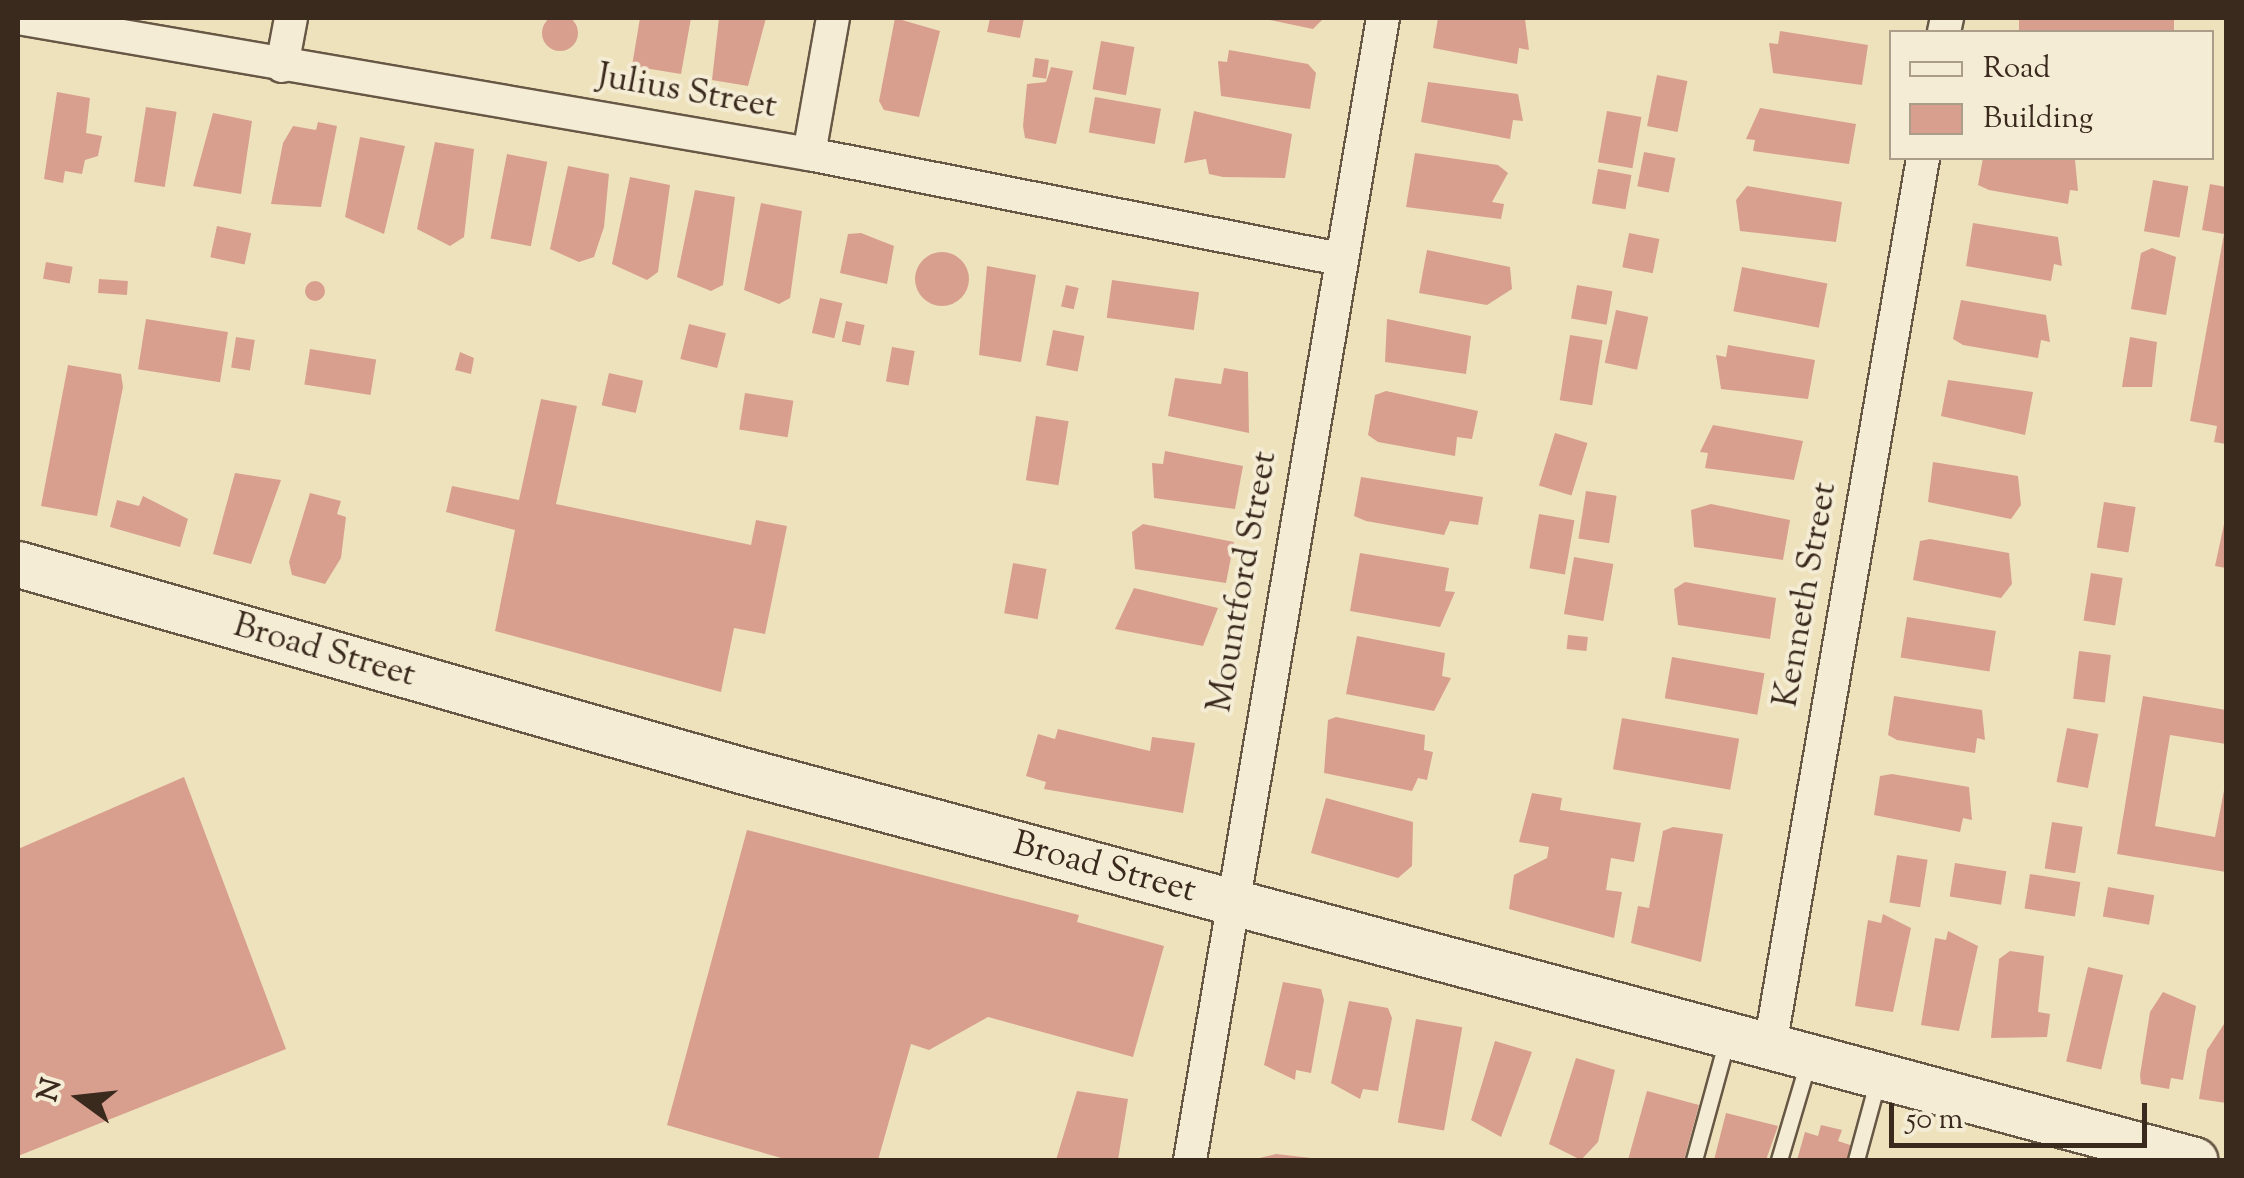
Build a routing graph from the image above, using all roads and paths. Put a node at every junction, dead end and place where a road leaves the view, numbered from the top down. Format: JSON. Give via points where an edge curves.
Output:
{"nodes":[{"id":1,"x":18,"y":18,"type":"edge"},
{"id":2,"x":290,"y":18,"type":"edge"},
{"id":3,"x":834,"y":18,"type":"edge"},
{"id":4,"x":1383,"y":18,"type":"edge"},
{"id":5,"x":282,"y":66,"type":"junction"},
{"id":6,"x":810,"y":154,"type":"junction"},
{"id":7,"x":1923,"y":160,"type":"edge"},
{"id":8,"x":1340,"y":259,"type":"junction"},
{"id":9,"x":18,"y":564,"type":"edge"},
{"id":10,"x":1230,"y":904,"type":"junction"},
{"id":11,"x":1769,"y":1046,"type":"junction"},
{"id":12,"x":1880,"y":1075,"type":"junction"},
{"id":13,"x":1190,"y":1160,"type":"edge"},
{"id":14,"x":1694,"y":1160,"type":"edge"},
{"id":15,"x":1780,"y":1160,"type":"edge"},
{"id":16,"x":1856,"y":1160,"type":"edge"},
{"id":17,"x":2194,"y":1160,"type":"edge"}],
"edges":[{"from":1,"to":5,"type":"street","name":"Julius Street"},
{"from":2,"to":5,"type":"street"},
{"from":3,"to":6,"type":"street"},
{"from":4,"to":8,"type":"street","name":"Mountford Street"},
{"from":5,"to":6,"type":"street","name":"Julius Street"},
{"from":6,"to":8,"type":"street","name":"Julius Street"},
{"from":7,"to":11,"type":"street","name":"Kenneth Street"},
{"from":8,"to":10,"type":"street","name":"Mountford Street"},
{"from":9,"to":10,"type":"main road","name":"Broad Street"},
{"from":10,"to":11,"type":"main road","name":"Broad Street"},
{"from":10,"to":13,"type":"street","name":"Mountford Street"},
{"from":11,"to":12,"type":"main road","name":"Broad Street"},
{"from":11,"to":14,"type":"lane"},
{"from":11,"to":15,"type":"lane"},
{"from":12,"to":16,"type":"lane"},
{"from":12,"to":17,"type":"main road","name":"Broad Street"}]}
